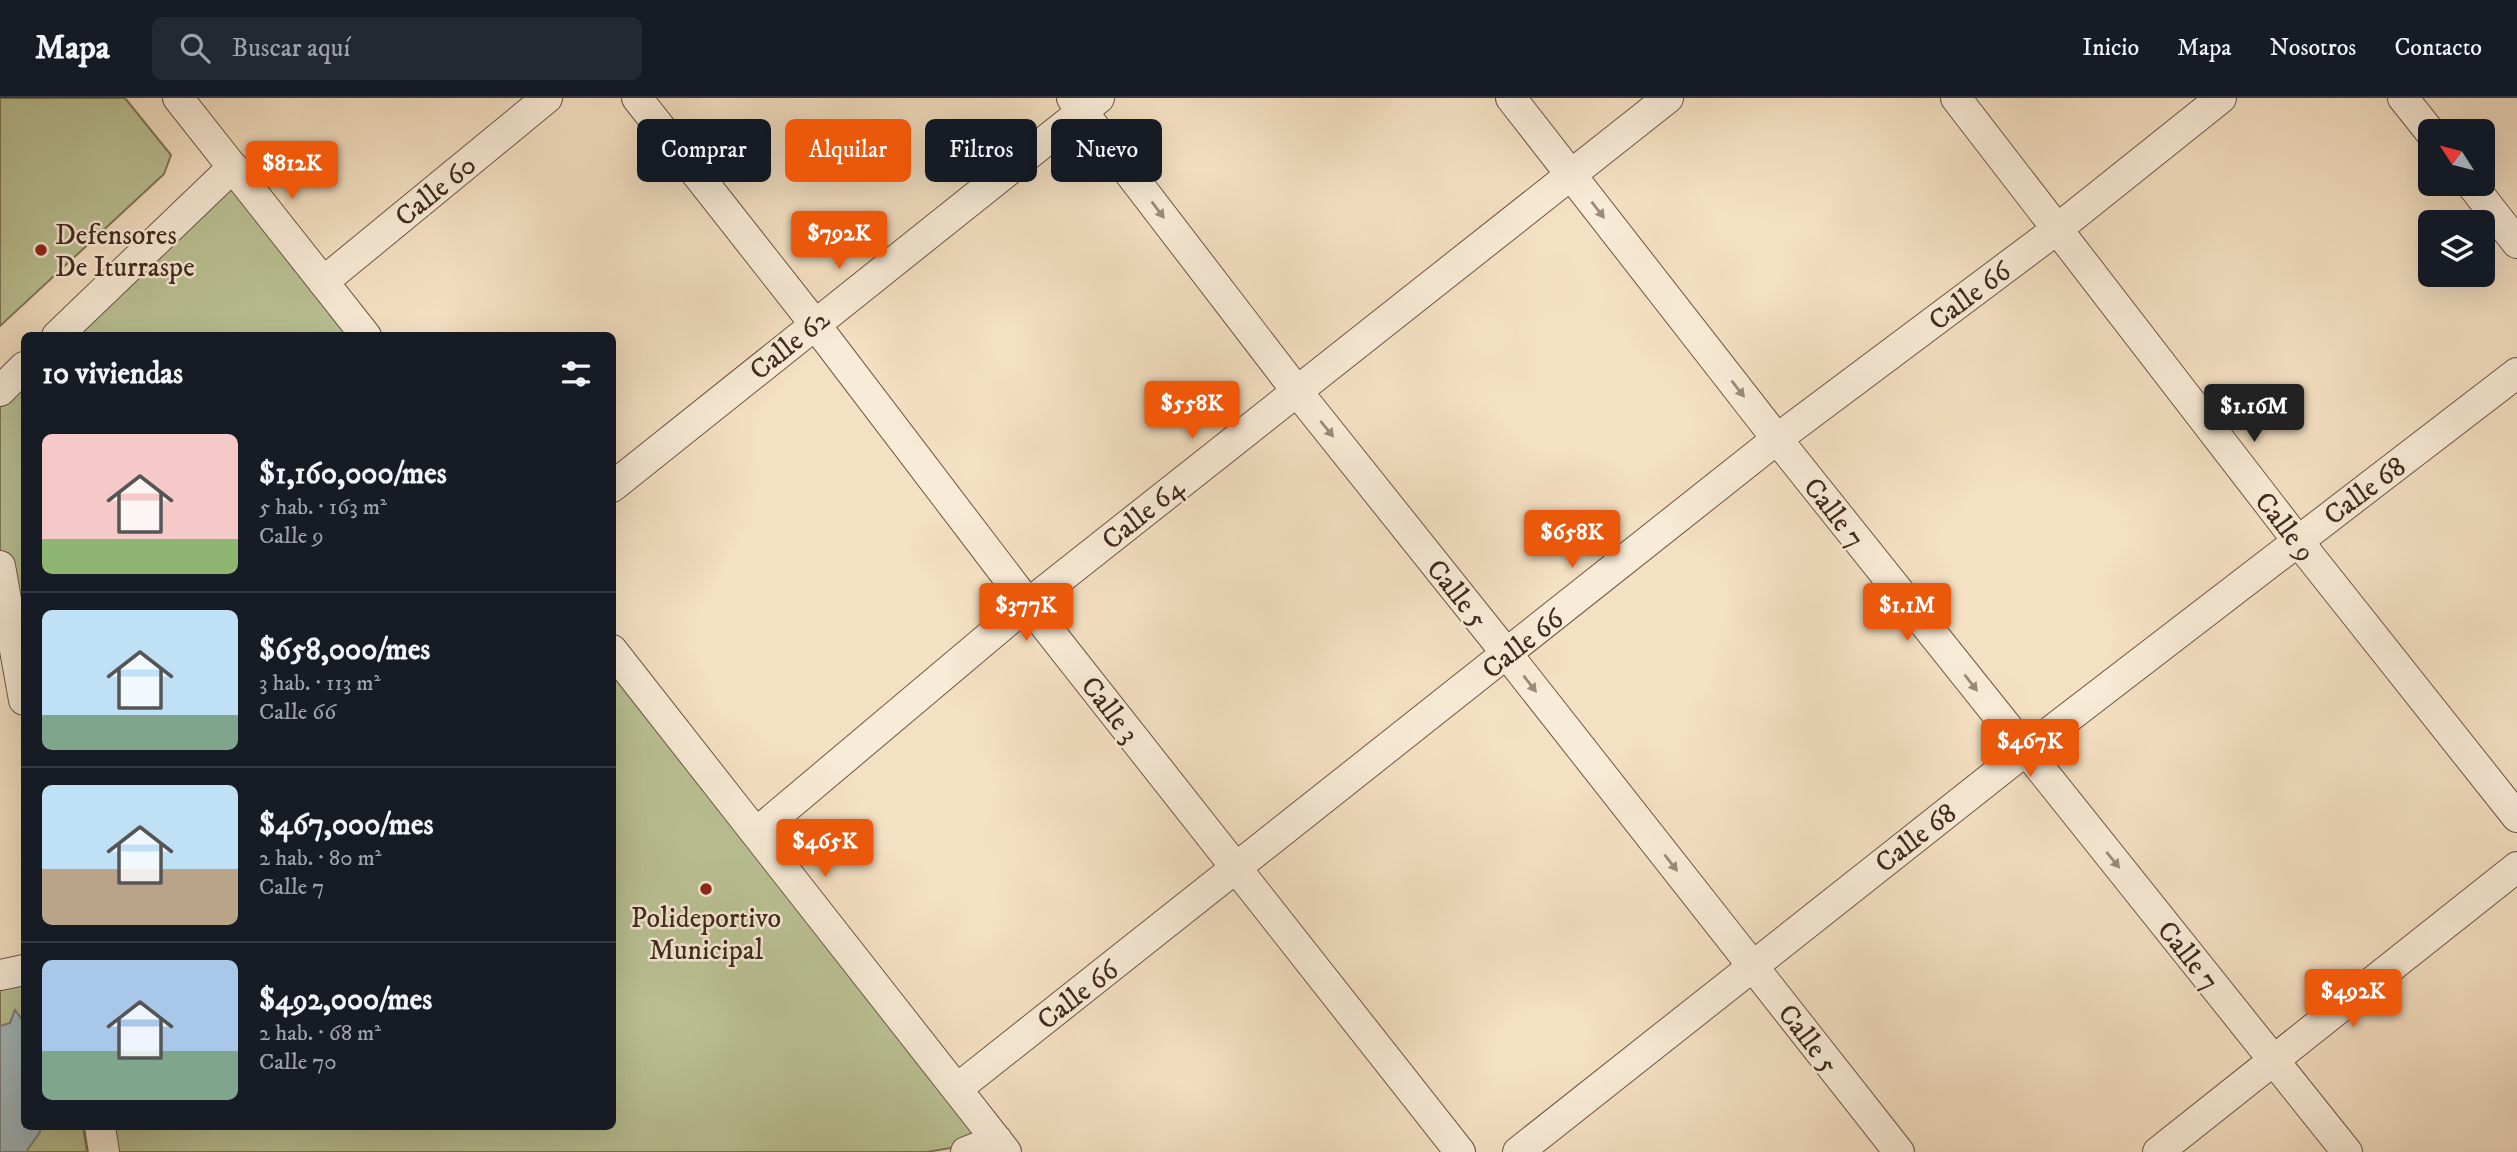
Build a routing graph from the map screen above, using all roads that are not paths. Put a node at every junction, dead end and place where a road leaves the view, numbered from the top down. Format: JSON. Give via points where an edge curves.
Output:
{"nodes":[{"id":1,"x":178,"y":98,"type":"edge"},
{"id":2,"x":547,"y":98,"type":"edge"},
{"id":3,"x":637,"y":98,"type":"edge"},
{"id":4,"x":1511,"y":98,"type":"edge"},
{"id":5,"x":1668,"y":98,"type":"edge"},
{"id":6,"x":1956,"y":98,"type":"edge"},
{"id":7,"x":2221,"y":98,"type":"edge"},
{"id":8,"x":2403,"y":98,"type":"edge"},
{"id":9,"x":1084,"y":102,"type":"edge"},
{"id":10,"x":2420,"y":119,"type":"edge"},
{"id":11,"x":233,"y":167,"type":"junction"},
{"id":12,"x":1570,"y":173,"type":"junction"},
{"id":13,"x":2480,"y":196,"type":"edge"},
{"id":14,"x":2056,"y":230,"type":"junction"},
{"id":15,"x":2517,"y":243,"type":"edge"},
{"id":16,"x":323,"y":282,"type":"junction"},
{"id":17,"x":814,"y":323,"type":"junction"},
{"id":18,"x":61,"y":332,"type":"edge"},
{"id":19,"x":363,"y":332,"type":"edge"},
{"id":20,"x":21,"y":370,"type":"edge"},
{"id":21,"x":2517,"y":373,"type":"edge"},
{"id":22,"x":1296,"y":390,"type":"junction"},
{"id":23,"x":0,"y":391,"type":"edge"},
{"id":24,"x":1777,"y":439,"type":"junction"},
{"id":25,"x":616,"y":484,"type":"edge"},
{"id":26,"x":2297,"y":540,"type":"junction"},
{"id":27,"x":0,"y":566,"type":"edge"},
{"id":28,"x":1028,"y":604,"type":"junction"},
{"id":29,"x":1507,"y":654,"type":"junction"},
{"id":30,"x":616,"y":655,"type":"edge"},
{"id":31,"x":21,"y":683,"type":"edge"},
{"id":32,"x":2025,"y":751,"type":"junction"},
{"id":33,"x":2517,"y":817,"type":"edge"},
{"id":34,"x":757,"y":833,"type":"junction"},
{"id":35,"x":2517,"y":867,"type":"edge"},
{"id":36,"x":1236,"y":869,"type":"junction"},
{"id":37,"x":1751,"y":965,"type":"junction"},
{"id":38,"x":21,"y":972,"type":"edge"},
{"id":39,"x":0,"y":975,"type":"edge"},
{"id":40,"x":2274,"y":1060,"type":"junction"},
{"id":41,"x":958,"y":1088,"type":"junction"},
{"id":42,"x":100,"y":1130,"type":"edge"},
{"id":43,"x":1002,"y":1146,"type":"edge"},
{"id":44,"x":104,"y":1152,"type":"edge"},
{"id":45,"x":966,"y":1152,"type":"edge"},
{"id":46,"x":1460,"y":1152,"type":"edge"},
{"id":47,"x":1518,"y":1152,"type":"edge"},
{"id":48,"x":1899,"y":1152,"type":"edge"},
{"id":49,"x":2158,"y":1152,"type":"edge"},
{"id":50,"x":2347,"y":1152,"type":"edge"}],
"edges":[{"from":1,"to":11,"type":"street"},
{"from":2,"to":16,"type":"street","name":"Calle 60"},
{"from":3,"to":17,"type":"street","name":"Calle 3"},
{"from":4,"to":12,"type":"street","name":"Calle 7"},
{"from":5,"to":12,"type":"street","name":"Calle 64"},
{"from":6,"to":14,"type":"street","name":"Calle 9"},
{"from":7,"to":14,"type":"street","name":"Calle 66"},
{"from":8,"to":10,"type":"street"},
{"from":9,"to":17,"type":"street","name":"Calle 62"},
{"from":9,"to":22,"type":"street","name":"Calle 5","one_way":true},
{"from":11,"to":16,"type":"street"},
{"from":11,"to":18,"type":"street"},
{"from":12,"to":22,"type":"street","name":"Calle 64"},
{"from":12,"to":24,"type":"street","name":"Calle 7","one_way":true},
{"from":13,"to":15,"type":"street"},
{"from":14,"to":24,"type":"street","name":"Calle 66"},
{"from":14,"to":26,"type":"street","name":"Calle 9"},
{"from":16,"to":19,"type":"street"},
{"from":17,"to":25,"type":"street","name":"Calle 62"},
{"from":17,"to":28,"type":"street","name":"Calle 3"},
{"from":20,"to":23,"type":"street"},
{"from":21,"to":26,"type":"street","name":"Calle 68"},
{"from":22,"to":28,"type":"street","name":"Calle 64"},
{"from":22,"to":29,"type":"street","name":"Calle 5","one_way":true},
{"from":24,"to":29,"type":"street","name":"Calle 66"},
{"from":24,"to":32,"type":"street","name":"Calle 7","one_way":true},
{"from":26,"to":32,"type":"street","name":"Calle 68"},
{"from":26,"to":33,"type":"street","name":"Calle 9"},
{"from":27,"to":31,"type":"street"},
{"from":28,"to":34,"type":"street","name":"Calle 64"},
{"from":28,"to":36,"type":"street","name":"Calle 3"},
{"from":29,"to":36,"type":"street","name":"Calle 66"},
{"from":29,"to":37,"type":"street","name":"Calle 5","one_way":true},
{"from":30,"to":34,"type":"street"},
{"from":32,"to":37,"type":"street","name":"Calle 68"},
{"from":32,"to":40,"type":"street","name":"Calle 7","one_way":true},
{"from":34,"to":41,"type":"street"},
{"from":35,"to":40,"type":"street"},
{"from":36,"to":41,"type":"street","name":"Calle 66"},
{"from":36,"to":46,"type":"street","name":"Calle 3"},
{"from":37,"to":47,"type":"street","name":"Calle 68"},
{"from":37,"to":48,"type":"street","name":"Calle 5"},
{"from":38,"to":39,"type":"street"},
{"from":40,"to":49,"type":"street"},
{"from":40,"to":50,"type":"street","name":"Calle 7"},
{"from":41,"to":43,"type":"street"},
{"from":42,"to":44,"type":"street"},
{"from":43,"to":45,"type":"street"}]}
